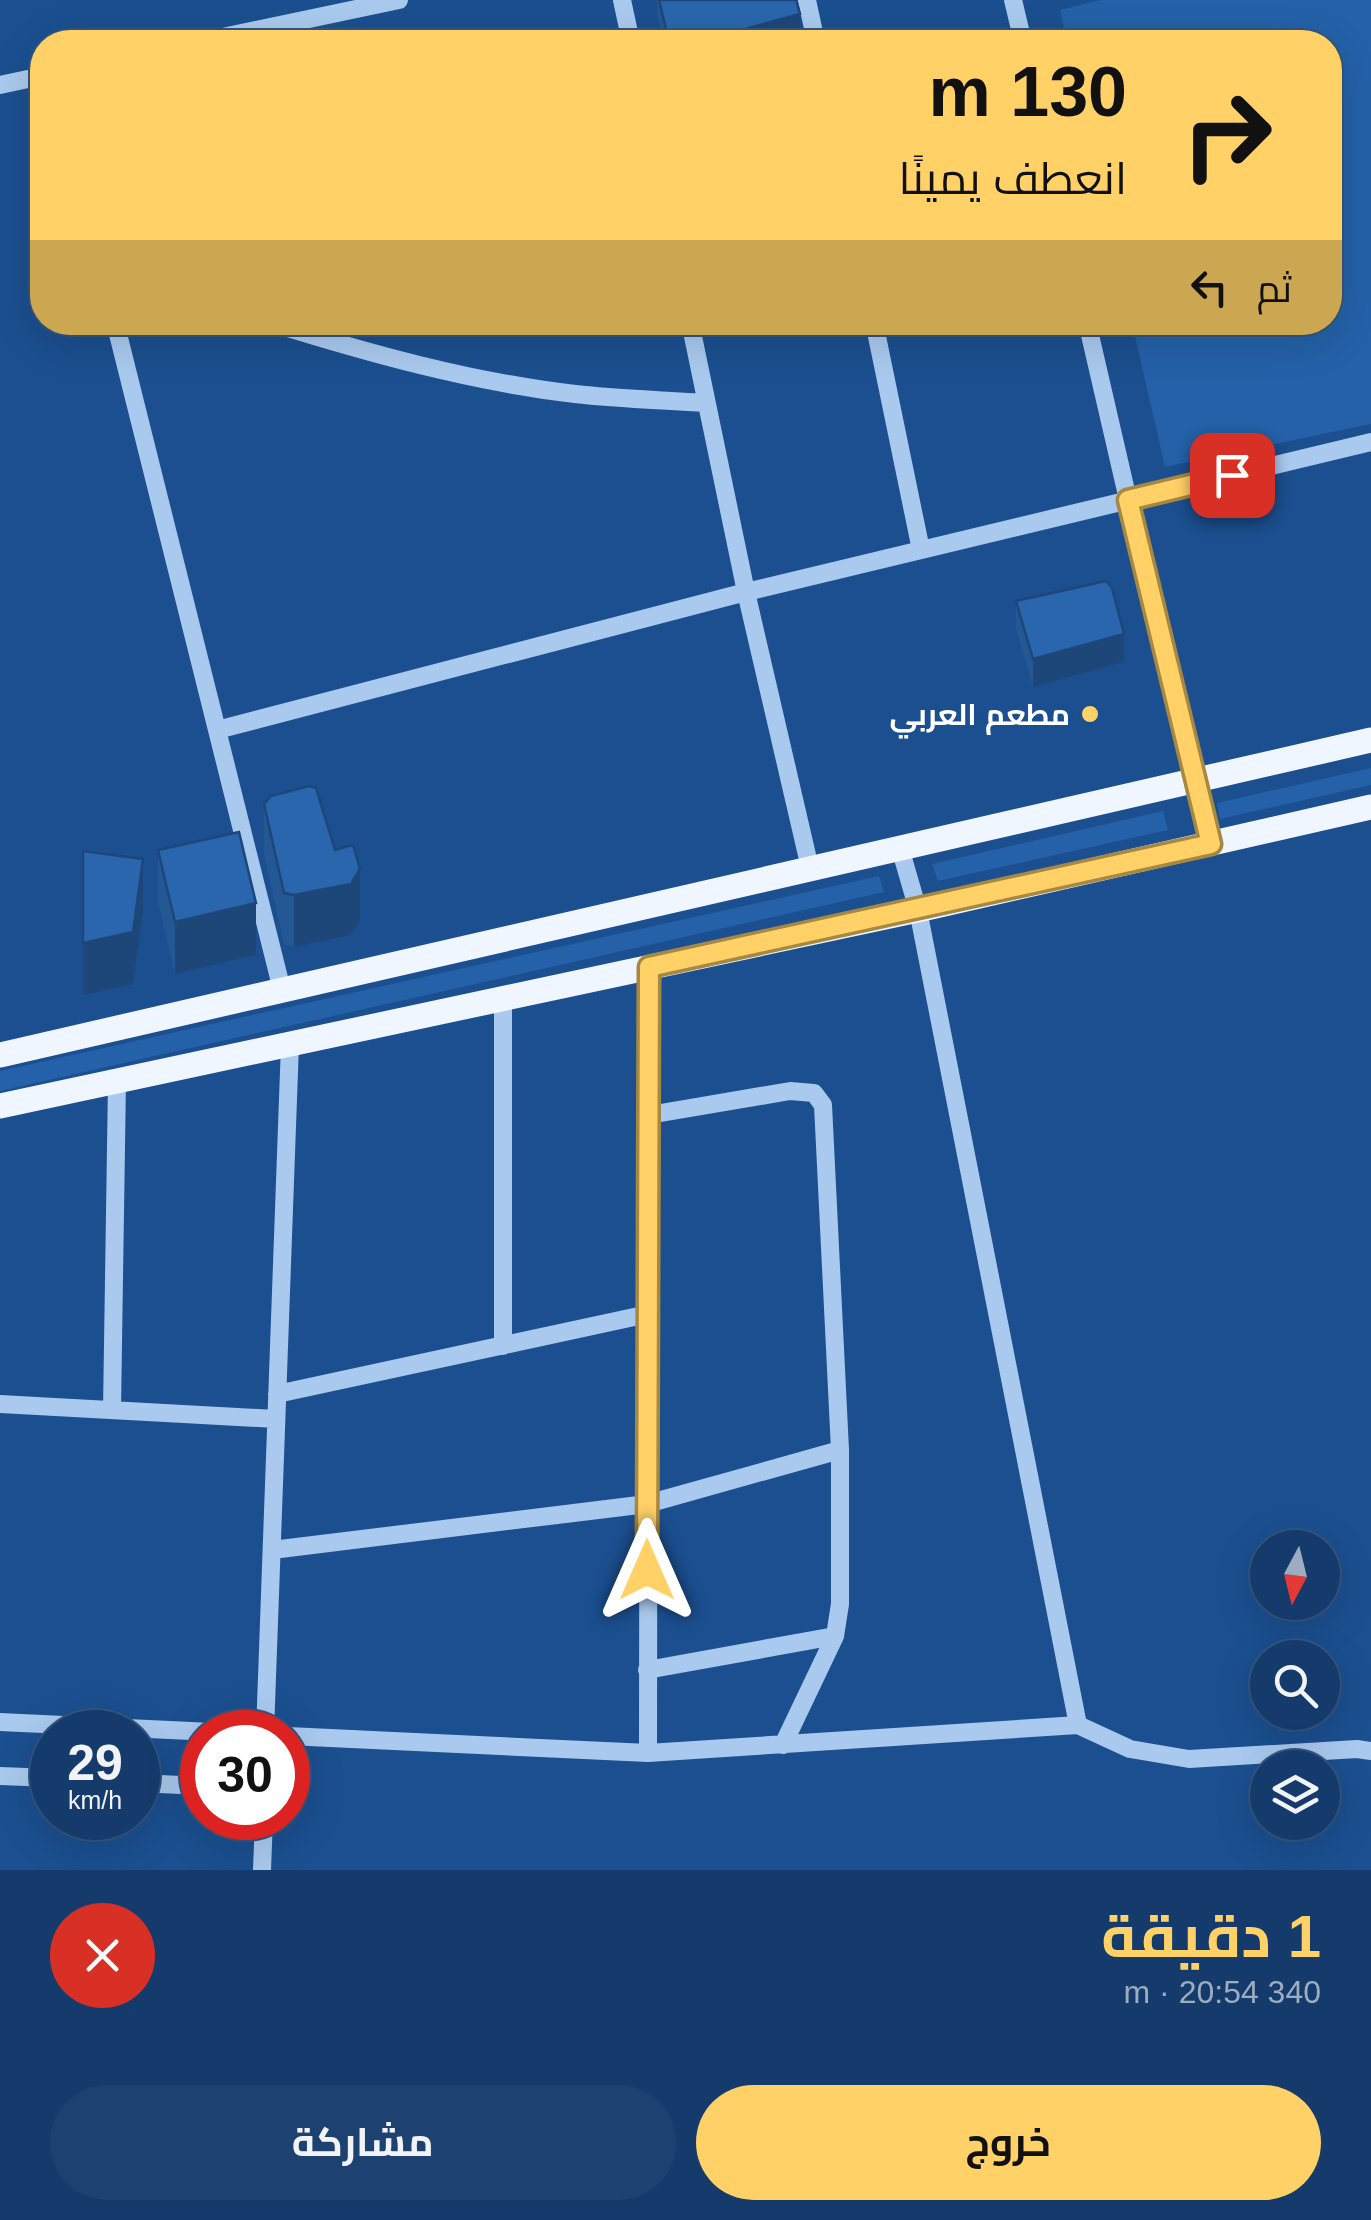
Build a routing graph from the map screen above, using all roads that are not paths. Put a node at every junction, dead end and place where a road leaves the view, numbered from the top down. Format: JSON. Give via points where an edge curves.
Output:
{"nodes":[{"id":1,"x":399,"y":0,"type":"edge"},
{"id":2,"x":622,"y":0,"type":"edge"},
{"id":3,"x":807,"y":0,"type":"edge"},
{"id":4,"x":1013,"y":0,"type":"edge"},
{"id":5,"x":256,"y":30,"type":"edge"},
{"id":6,"x":628,"y":30,"type":"edge"},
{"id":7,"x":813,"y":30,"type":"edge"},
{"id":8,"x":1020,"y":30,"type":"edge"},
{"id":9,"x":30,"y":79,"type":"edge"},
{"id":10,"x":0,"y":85,"type":"edge"},
{"id":11,"x":118,"y":335,"type":"edge"},
{"id":12,"x":316,"y":335,"type":"edge"},
{"id":13,"x":693,"y":335,"type":"edge"},
{"id":14,"x":877,"y":335,"type":"edge"},
{"id":15,"x":1090,"y":335,"type":"edge"},
{"id":16,"x":706,"y":402,"type":"junction"},
{"id":17,"x":1371,"y":442,"type":"edge"},
{"id":18,"x":1128,"y":500,"type":"junction"},
{"id":19,"x":921,"y":550,"type":"junction"},
{"id":20,"x":746,"y":592,"type":"junction"},
{"id":21,"x":217,"y":730,"type":"junction"},
{"id":22,"x":1371,"y":740,"type":"edge"},
{"id":23,"x":1193,"y":781,"type":"junction"},
{"id":24,"x":1371,"y":807,"type":"edge"},
{"id":25,"x":1211,"y":844,"type":"junction"},
{"id":26,"x":900,"y":848,"type":"junction"},
{"id":27,"x":810,"y":868,"type":"junction"},
{"id":28,"x":918,"y":910,"type":"junction"},
{"id":29,"x":649,"y":967,"type":"junction"},
{"id":30,"x":282,"y":990,"type":"junction"},
{"id":31,"x":502,"y":998,"type":"junction"},
{"id":32,"x":290,"y":1044,"type":"junction"},
{"id":33,"x":0,"y":1056,"type":"edge"},
{"id":34,"x":116,"y":1081,"type":"junction"},
{"id":35,"x":0,"y":1106,"type":"edge"},
{"id":36,"x":649,"y":1114,"type":"junction"},
{"id":37,"x":648,"y":1314,"type":"junction"},
{"id":38,"x":503,"y":1346,"type":"junction"},
{"id":39,"x":277,"y":1394,"type":"junction"},
{"id":40,"x":0,"y":1404,"type":"edge"},
{"id":41,"x":112,"y":1410,"type":"junction"},
{"id":42,"x":276,"y":1419,"type":"junction"},
{"id":43,"x":840,"y":1450,"type":"junction"},
{"id":44,"x":647,"y":1504,"type":"junction"},
{"id":45,"x":272,"y":1550,"type":"junction"},
{"id":46,"x":835,"y":1636,"type":"junction"},
{"id":47,"x":647,"y":1670,"type":"junction"},
{"id":48,"x":266,"y":1710,"type":"edge"},
{"id":49,"x":0,"y":1722,"type":"edge"},
{"id":50,"x":1078,"y":1726,"type":"junction"},
{"id":51,"x":180,"y":1730,"type":"edge"},
{"id":52,"x":310,"y":1737,"type":"edge"},
{"id":53,"x":783,"y":1745,"type":"junction"},
{"id":54,"x":1371,"y":1751,"type":"edge"},
{"id":55,"x":648,"y":1754,"type":"junction"},
{"id":56,"x":0,"y":1776,"type":"edge"},
{"id":57,"x":30,"y":1777,"type":"edge"},
{"id":58,"x":263,"y":1840,"type":"edge"},
{"id":59,"x":262,"y":1870,"type":"edge"}],
"edges":[{"from":1,"to":5,"type":"street"},
{"from":2,"to":6,"type":"street"},
{"from":3,"to":7,"type":"street"},
{"from":4,"to":8,"type":"street"},
{"from":9,"to":10,"type":"street"},
{"from":11,"to":21,"type":"street"},
{"from":12,"to":16,"type":"street","via":[[466,376],[576,394]]},
{"from":13,"to":16,"type":"street"},
{"from":14,"to":19,"type":"street"},
{"from":15,"to":18,"type":"street"},
{"from":16,"to":20,"type":"street"},
{"from":17,"to":18,"type":"street"},
{"from":18,"to":19,"type":"street"},
{"from":18,"to":23,"type":"street"},
{"from":19,"to":20,"type":"street"},
{"from":20,"to":21,"type":"street"},
{"from":20,"to":27,"type":"street"},
{"from":21,"to":30,"type":"street"},
{"from":22,"to":23,"type":"main road"},
{"from":23,"to":25,"type":"street"},
{"from":23,"to":26,"type":"main road"},
{"from":24,"to":25,"type":"main road"},
{"from":25,"to":28,"type":"main road"},
{"from":26,"to":27,"type":"main road"},
{"from":26,"to":28,"type":"street"},
{"from":27,"to":30,"type":"main road"},
{"from":28,"to":29,"type":"main road"},
{"from":28,"to":50,"type":"street"},
{"from":29,"to":31,"type":"main road"},
{"from":29,"to":36,"type":"street"},
{"from":30,"to":33,"type":"main road"},
{"from":31,"to":32,"type":"main road"},
{"from":31,"to":38,"type":"street"},
{"from":32,"to":34,"type":"main road"},
{"from":32,"to":39,"type":"street"},
{"from":34,"to":35,"type":"main road"},
{"from":34,"to":41,"type":"street"},
{"from":36,"to":37,"type":"street"},
{"from":36,"to":43,"type":"street","via":[[790,1091],[814,1093],[823,1105]]},
{"from":37,"to":38,"type":"street"},
{"from":37,"to":44,"type":"street"},
{"from":38,"to":39,"type":"street"},
{"from":39,"to":42,"type":"street"},
{"from":40,"to":41,"type":"street"},
{"from":41,"to":42,"type":"street"},
{"from":42,"to":45,"type":"street"},
{"from":43,"to":44,"type":"street"},
{"from":43,"to":46,"type":"street"},
{"from":44,"to":45,"type":"street"},
{"from":44,"to":47,"type":"street"},
{"from":45,"to":48,"type":"street"},
{"from":46,"to":47,"type":"street"},
{"from":46,"to":53,"type":"street"},
{"from":47,"to":55,"type":"street"},
{"from":49,"to":51,"type":"street"},
{"from":50,"to":53,"type":"street"},
{"from":50,"to":54,"type":"street","via":[[1130,1749],[1189,1758]]},
{"from":52,"to":55,"type":"street"},
{"from":53,"to":55,"type":"street"},
{"from":56,"to":57,"type":"street"},
{"from":58,"to":59,"type":"street"}]}
